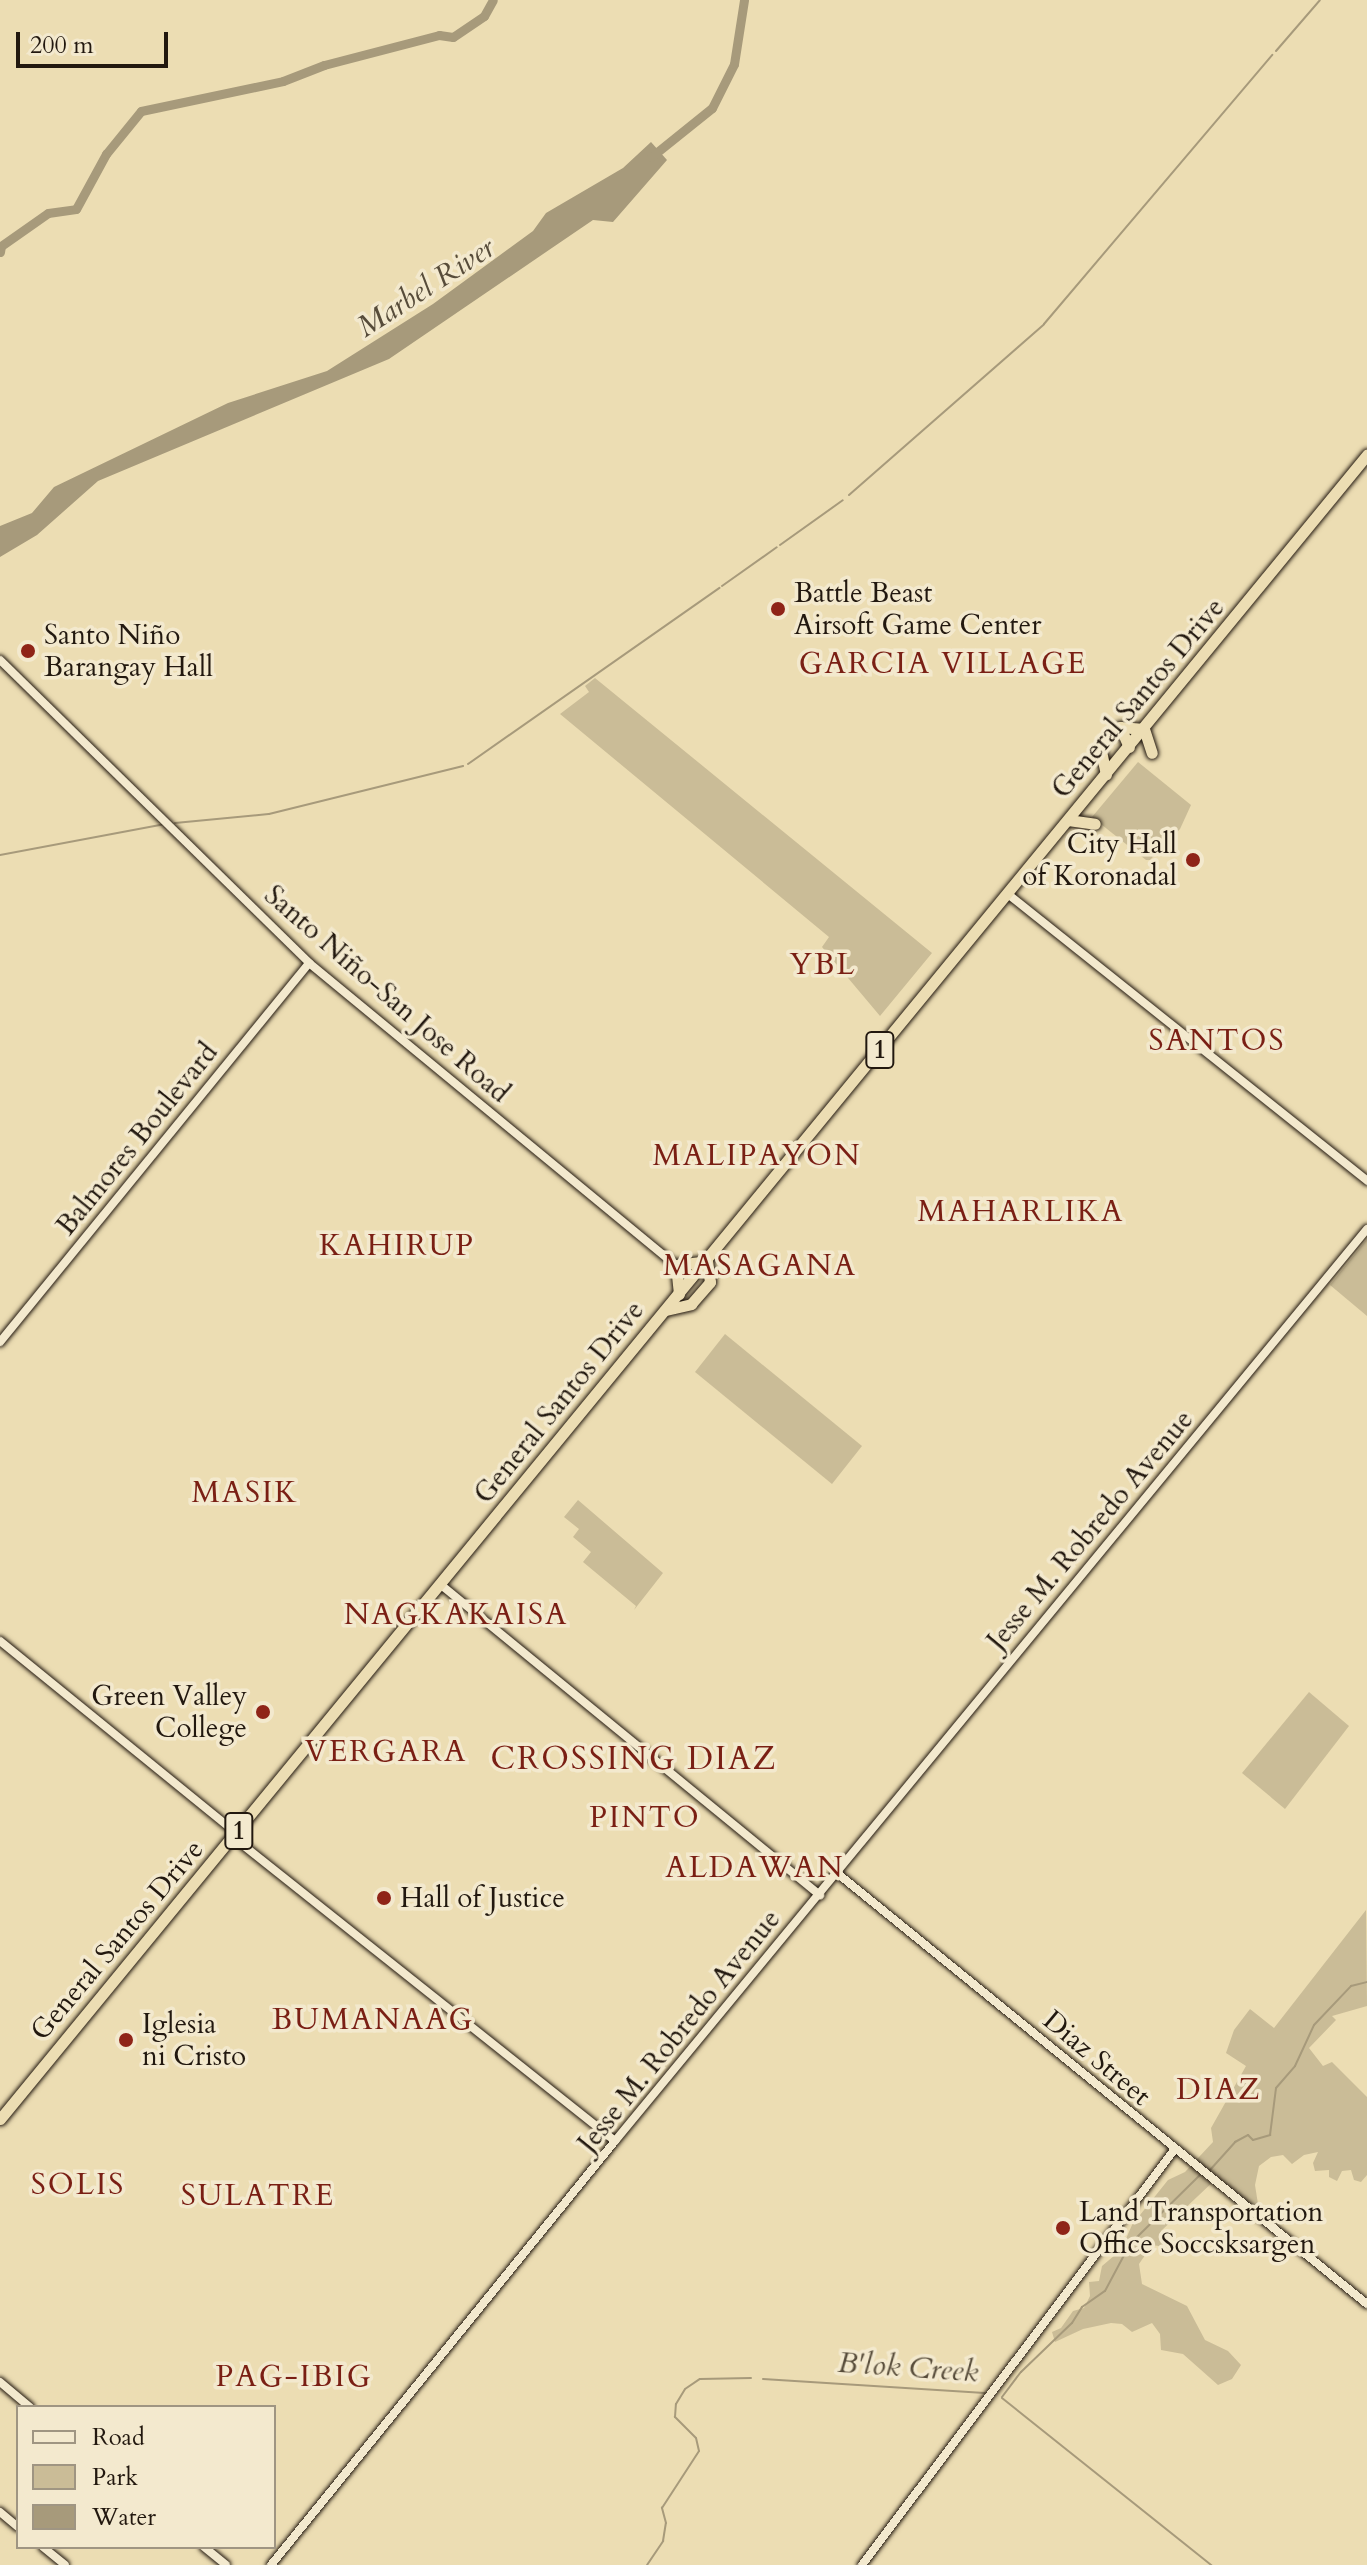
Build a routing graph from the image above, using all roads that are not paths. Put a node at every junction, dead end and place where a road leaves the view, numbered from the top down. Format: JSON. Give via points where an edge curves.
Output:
{"nodes":[{"id":1,"x":1367,"y":455,"type":"edge"},
{"id":2,"x":1,"y":662,"type":"edge"},
{"id":3,"x":1144,"y":729,"type":"junction"},
{"id":4,"x":1129,"y":747,"type":"junction"},
{"id":5,"x":1101,"y":751,"type":"dead end"},
{"id":6,"x":1152,"y":753,"type":"dead end"},
{"id":7,"x":1106,"y":774,"type":"junction"},
{"id":8,"x":1068,"y":820,"type":"junction"},
{"id":9,"x":1095,"y":824,"type":"dead end"},
{"id":10,"x":1008,"y":894,"type":"junction"},
{"id":11,"x":309,"y":963,"type":"junction"},
{"id":12,"x":1367,"y":1181,"type":"edge"},
{"id":13,"x":1367,"y":1229,"type":"edge"},
{"id":14,"x":707,"y":1261,"type":"junction"},
{"id":15,"x":676,"y":1265,"type":"junction"},
{"id":16,"x":692,"y":1279,"type":"junction"},
{"id":17,"x":679,"y":1294,"type":"junction"},
{"id":18,"x":666,"y":1310,"type":"junction"},
{"id":19,"x":0,"y":1342,"type":"edge"},
{"id":20,"x":441,"y":1585,"type":"junction"},
{"id":21,"x":0,"y":1641,"type":"edge"},
{"id":22,"x":235,"y":1835,"type":"junction"},
{"id":23,"x":837,"y":1873,"type":"junction"},
{"id":24,"x":820,"y":1895,"type":"junction"},
{"id":25,"x":0,"y":2119,"type":"edge"},
{"id":26,"x":615,"y":2141,"type":"junction"},
{"id":27,"x":1174,"y":2150,"type":"junction"},
{"id":28,"x":1367,"y":2304,"type":"edge"},
{"id":29,"x":0,"y":2382,"type":"edge"},
{"id":30,"x":28,"y":2405,"type":"edge"},
{"id":31,"x":0,"y":2512,"type":"edge"},
{"id":32,"x":16,"y":2525,"type":"edge"},
{"id":33,"x":45,"y":2549,"type":"edge"},
{"id":34,"x":206,"y":2549,"type":"edge"},
{"id":35,"x":65,"y":2565,"type":"edge"},
{"id":36,"x":226,"y":2565,"type":"edge"},
{"id":37,"x":271,"y":2565,"type":"edge"},
{"id":38,"x":862,"y":2565,"type":"edge"}],
"edges":[{"from":1,"to":3,"type":"highway","name":"General Santos Drive","number":"1"},
{"from":2,"to":11,"type":"main road","name":"Santo Niño-San Jose Road"},
{"from":3,"to":4,"type":"highway","name":"General Santos Drive","number":"1"},
{"from":3,"to":4,"type":"highway","via":[[1120,727]]},
{"from":3,"to":6,"type":"highway"},
{"from":4,"to":7,"type":"highway","name":"General Santos Drive","number":"1"},
{"from":5,"to":7,"type":"highway"},
{"from":7,"to":8,"type":"highway","name":"General Santos Drive","number":"1"},
{"from":8,"to":9,"type":"highway"},
{"from":8,"to":10,"type":"highway","name":"General Santos Drive","number":"1"},
{"from":10,"to":12,"type":"main road"},
{"from":10,"to":14,"type":"highway","name":"General Santos Drive","number":"1"},
{"from":11,"to":15,"type":"main road","name":"Santo Niño-San Jose Road"},
{"from":11,"to":19,"type":"main road","name":"Balmores Boulevard"},
{"from":13,"to":23,"type":"main road","name":"Jesse M. Robredo Avenue"},
{"from":14,"to":15,"type":"highway"},
{"from":14,"to":16,"type":"highway","name":"General Santos Drive","number":"1"},
{"from":14,"to":18,"type":"highway","via":[[710,1282],[691,1304]]},
{"from":15,"to":16,"type":"main road","name":"Santo Niño-San Jose Road"},
{"from":15,"to":17,"type":"highway"},
{"from":16,"to":17,"type":"highway","name":"General Santos Drive","number":"1"},
{"from":17,"to":18,"type":"highway","name":"General Santos Drive","number":"1"},
{"from":18,"to":20,"type":"highway","name":"General Santos Drive","number":"1"},
{"from":20,"to":22,"type":"highway","name":"General Santos Drive","number":"1"},
{"from":20,"to":24,"type":"main road"},
{"from":21,"to":22,"type":"main road"},
{"from":22,"to":25,"type":"highway","name":"General Santos Drive","number":"1"},
{"from":22,"to":26,"type":"main road"},
{"from":23,"to":24,"type":"main road","name":"Jesse M. Robredo Avenue"},
{"from":23,"to":27,"type":"main road","name":"Diaz Street"},
{"from":24,"to":26,"type":"main road","name":"Jesse M. Robredo Avenue"},
{"from":26,"to":37,"type":"main road","name":"Jesse M. Robredo Avenue"},
{"from":27,"to":28,"type":"main road","name":"Diaz Street"},
{"from":27,"to":38,"type":"main road"},
{"from":29,"to":30,"type":"main road"},
{"from":31,"to":32,"type":"main road"},
{"from":33,"to":35,"type":"main road"},
{"from":34,"to":36,"type":"main road"}]}
